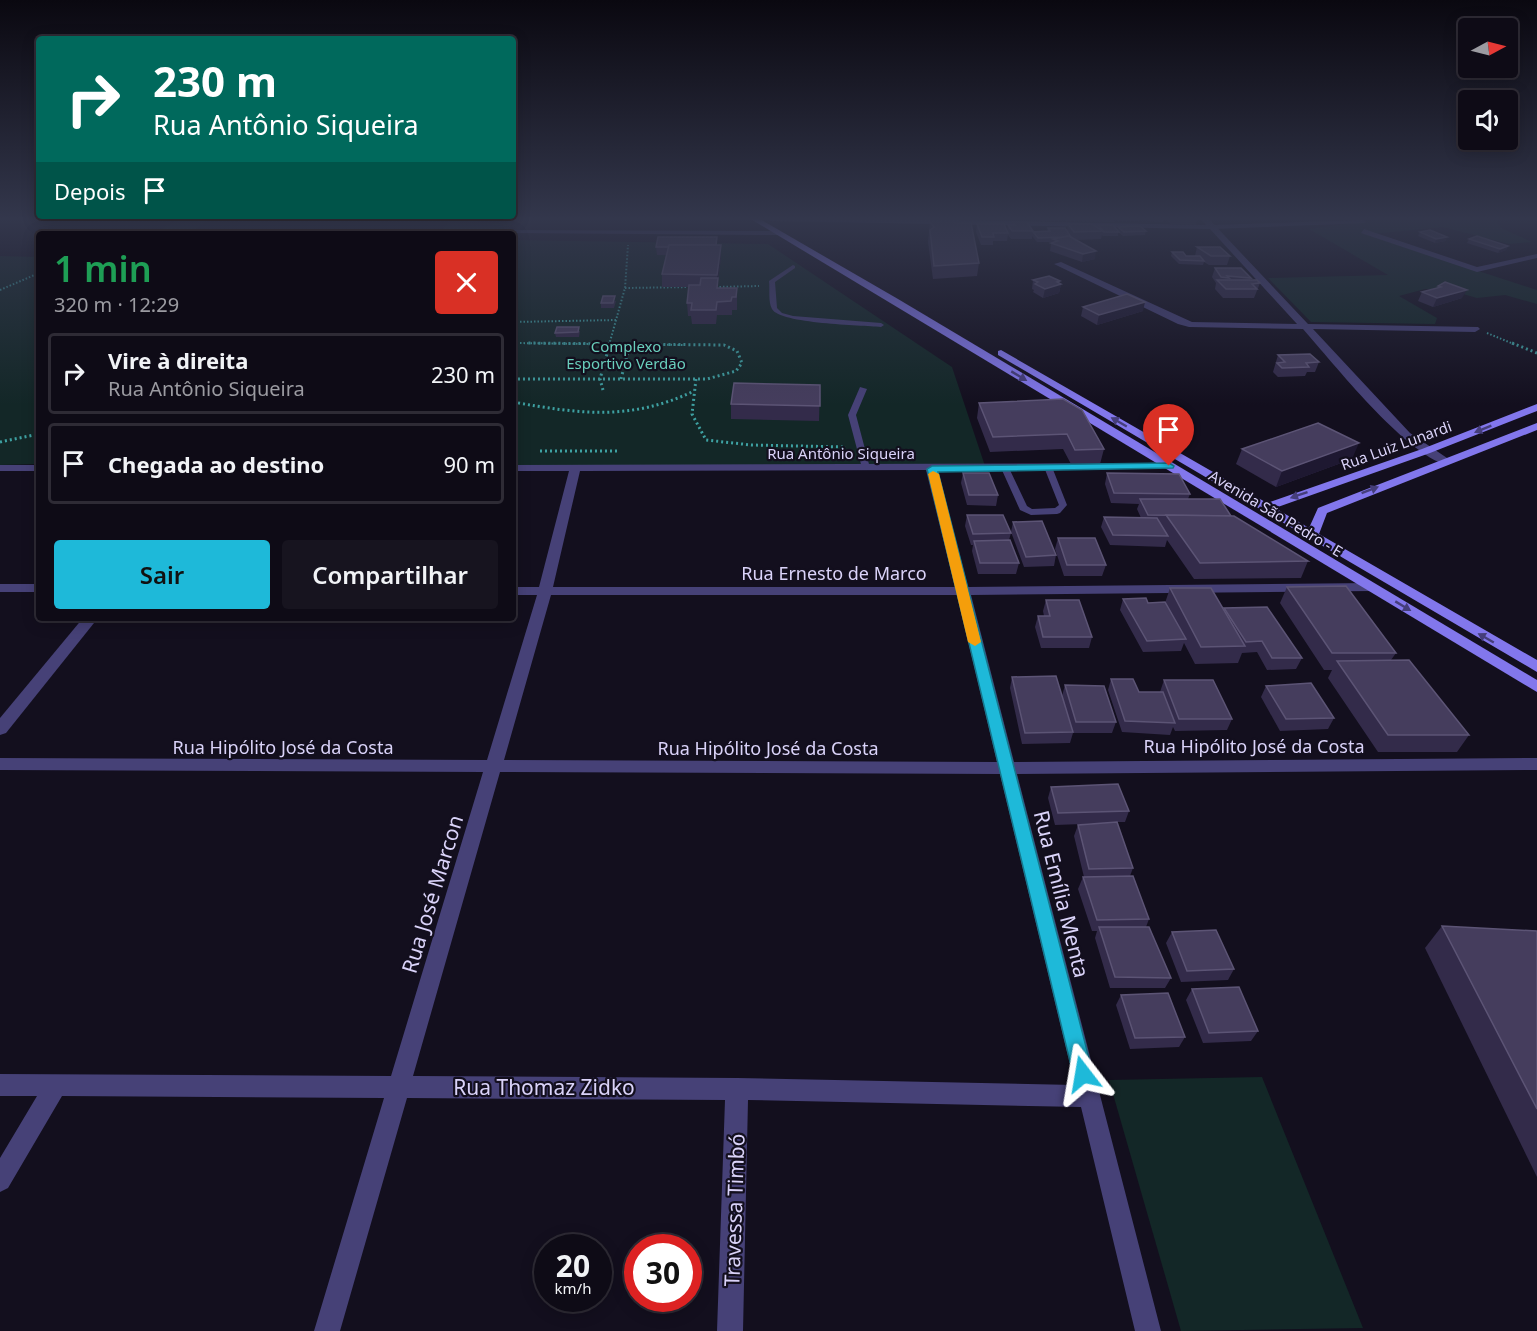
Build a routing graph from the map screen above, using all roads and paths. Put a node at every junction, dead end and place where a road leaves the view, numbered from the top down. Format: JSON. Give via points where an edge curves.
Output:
{"nodes":[{"id":1,"x":23,"y":280,"type":"edge"},
{"id":2,"x":626,"y":280,"type":"edge"},
{"id":3,"x":774,"y":280,"type":"edge"},
{"id":4,"x":856,"y":280,"type":"edge"},
{"id":5,"x":875,"y":280,"type":"edge"},
{"id":6,"x":1092,"y":280,"type":"edge"},
{"id":7,"x":1261,"y":280,"type":"edge"},
{"id":8,"x":773,"y":286,"type":"junction"},
{"id":9,"x":698,"y":287,"type":"edge"},
{"id":10,"x":709,"y":287,"type":"edge"},
{"id":11,"x":625,"y":288,"type":"junction"},
{"id":12,"x":0,"y":290,"type":"edge"},
{"id":13,"x":616,"y":320,"type":"junction"},
{"id":14,"x":516,"y":322,"type":"edge"},
{"id":15,"x":881,"y":325,"type":"dead end"},
{"id":16,"x":1305,"y":328,"type":"junction"},
{"id":17,"x":1475,"y":329,"type":"joint"},
{"id":18,"x":516,"y":343,"type":"edge"},
{"id":19,"x":609,"y":344,"type":"junction"},
{"id":20,"x":630,"y":344,"type":"junction"},
{"id":21,"x":1537,"y":353,"type":"edge"},
{"id":22,"x":516,"y":378,"type":"edge"},
{"id":23,"x":600,"y":378,"type":"junction"},
{"id":24,"x":621,"y":379,"type":"junction"},
{"id":25,"x":696,"y":379,"type":"junction"},
{"id":26,"x":863,"y":389,"type":"dead end"},
{"id":27,"x":603,"y":390,"type":"dead end"},
{"id":28,"x":694,"y":391,"type":"junction"},
{"id":29,"x":516,"y":402,"type":"edge"},
{"id":30,"x":1537,"y":407,"type":"edge"},
{"id":31,"x":1537,"y":426,"type":"edge"},
{"id":32,"x":36,"y":435,"type":"edge"},
{"id":33,"x":0,"y":442,"type":"edge"},
{"id":34,"x":537,"y":451,"type":"dead end"},
{"id":35,"x":619,"y":451,"type":"dead end"},
{"id":36,"x":862,"y":451,"type":"junction"},
{"id":37,"x":1426,"y":451,"type":"junction"},
{"id":38,"x":1448,"y":462,"type":"junction"},
{"id":39,"x":1169,"y":466,"type":"junction"},
{"id":40,"x":1048,"y":467,"type":"junction"},
{"id":41,"x":0,"y":468,"type":"edge"},
{"id":42,"x":36,"y":468,"type":"edge"},
{"id":43,"x":516,"y":468,"type":"edge"},
{"id":44,"x":575,"y":468,"type":"junction"},
{"id":45,"x":866,"y":468,"type":"junction"},
{"id":46,"x":1005,"y":468,"type":"junction"},
{"id":47,"x":932,"y":469,"type":"junction"},
{"id":48,"x":1265,"y":508,"type":"junction"},
{"id":49,"x":1312,"y":536,"type":"junction"},
{"id":50,"x":0,"y":588,"type":"edge"},
{"id":51,"x":36,"y":588,"type":"edge"},
{"id":52,"x":1372,"y":588,"type":"junction"},
{"id":53,"x":516,"y":591,"type":"edge"},
{"id":54,"x":545,"y":591,"type":"junction"},
{"id":55,"x":962,"y":591,"type":"junction"},
{"id":56,"x":88,"y":621,"type":"edge"},
{"id":57,"x":1537,"y":667,"type":"edge"},
{"id":58,"x":1537,"y":687,"type":"edge"},
{"id":59,"x":0,"y":729,"type":"edge"},
{"id":60,"x":1537,"y":764,"type":"edge"},
{"id":61,"x":0,"y":765,"type":"edge"},
{"id":62,"x":494,"y":768,"type":"junction"},
{"id":63,"x":1008,"y":768,"type":"junction"},
{"id":64,"x":0,"y":1085,"type":"edge"},
{"id":65,"x":56,"y":1085,"type":"junction"},
{"id":66,"x":397,"y":1086,"type":"junction"},
{"id":67,"x":737,"y":1089,"type":"junction"},
{"id":68,"x":1089,"y":1096,"type":"junction"},
{"id":69,"x":0,"y":1180,"type":"edge"},
{"id":70,"x":327,"y":1331,"type":"edge"},
{"id":71,"x":730,"y":1331,"type":"edge"},
{"id":72,"x":1148,"y":1331,"type":"edge"}],
"edges":[{"from":1,"to":12,"type":"path"},
{"from":2,"to":11,"type":"path"},
{"from":3,"to":8,"type":"lane"},
{"from":4,"to":39,"type":"main road","name":"Avenida São Pedro - E","one_way":true},
{"from":48,"to":5,"type":"main road","name":"Avenida São Pedro - E","one_way":true},
{"from":6,"to":16,"type":"street","via":[[1181,322]]},
{"from":7,"to":16,"type":"street"},
{"from":8,"to":10,"type":"path"},
{"from":8,"to":15,"type":"lane","via":[[774,308],[780,314]]},
{"from":9,"to":11,"type":"path"},
{"from":11,"to":13,"type":"path"},
{"from":13,"to":14,"type":"path"},
{"from":13,"to":19,"type":"path"},
{"from":16,"to":17,"type":"street"},
{"from":16,"to":37,"type":"street","via":[[1406,435]]},
{"from":17,"to":21,"type":"path"},
{"from":18,"to":19,"type":"path"},
{"from":19,"to":20,"type":"path"},
{"from":19,"to":23,"type":"path"},
{"from":20,"to":24,"type":"path"},
{"from":20,"to":25,"type":"path","via":[[724,345],[737,351],[742,363],[736,371]]},
{"from":22,"to":23,"type":"path"},
{"from":23,"to":24,"type":"path"},
{"from":23,"to":27,"type":"path"},
{"from":24,"to":25,"type":"path"},
{"from":25,"to":28,"type":"path"},
{"from":26,"to":36,"type":"lane","via":[[852,415]]},
{"from":28,"to":29,"type":"path","via":[[654,408],[623,413],[573,412]]},
{"from":28,"to":36,"type":"path","via":[[692,414],[706,440]]},
{"from":30,"to":37,"type":"main road","name":"Rua Luiz Lunardi","one_way":true},
{"from":31,"to":38,"type":"main road","name":"Rua Luiz Lunardi"},
{"from":32,"to":33,"type":"path"},
{"from":34,"to":35,"type":"path"},
{"from":36,"to":45,"type":"lane"},
{"from":37,"to":38,"type":"street"},
{"from":37,"to":48,"type":"main road","name":"Rua Luiz Lunardi","one_way":true},
{"from":49,"to":38,"type":"main road","name":"Rua Luiz Lunardi","one_way":true,"via":[[1322,511]]},
{"from":39,"to":40,"type":"street","name":"Rua Antônio Siqueira"},
{"from":39,"to":52,"type":"main road","name":"Avenida São Pedro - E"},
{"from":40,"to":46,"type":"street","name":"Rua Antônio Siqueira"},
{"from":40,"to":46,"type":"lane","via":[[1063,505],[1057,511],[1031,512],[1023,508]]},
{"from":41,"to":42,"type":"street"},
{"from":43,"to":44,"type":"street","name":"Rua Antônio Siqueira"},
{"from":44,"to":45,"type":"street","name":"Rua Antônio Siqueira"},
{"from":44,"to":54,"type":"street","name":"Rua José Marcon"},
{"from":45,"to":47,"type":"street","name":"Rua Antônio Siqueira"},
{"from":46,"to":47,"type":"street","name":"Rua Antônio Siqueira"},
{"from":47,"to":55,"type":"street","name":"Rua Emília Menta"},
{"from":48,"to":49,"type":"main road","name":"Avenida São Pedro - E"},
{"from":57,"to":49,"type":"main road","name":"Avenida São Pedro - E","one_way":true},
{"from":50,"to":51,"type":"street"},
{"from":52,"to":55,"type":"street","name":"Rua Ernesto de Marco"},
{"from":52,"to":58,"type":"main road","name":"Avenida São Pedro - E","one_way":true},
{"from":53,"to":54,"type":"street","name":"Rua Ernesto de Marco"},
{"from":54,"to":55,"type":"street","name":"Rua Ernesto de Marco"},
{"from":54,"to":62,"type":"street","name":"Rua José Marcon"},
{"from":55,"to":63,"type":"street","name":"Rua Emília Menta"},
{"from":56,"to":59,"type":"street"},
{"from":60,"to":63,"type":"street","name":"Rua Hipólito José da Costa"},
{"from":61,"to":62,"type":"street","name":"Rua Hipólito José da Costa"},
{"from":62,"to":63,"type":"street","name":"Rua Hipólito José da Costa"},
{"from":62,"to":66,"type":"street","name":"Rua José Marcon"},
{"from":63,"to":68,"type":"street","name":"Rua Emília Menta"},
{"from":64,"to":65,"type":"street","name":"Rua Thomaz Zidko"},
{"from":65,"to":66,"type":"street","name":"Rua Thomaz Zidko"},
{"from":65,"to":69,"type":"street"},
{"from":66,"to":67,"type":"street","name":"Rua Thomaz Zidko"},
{"from":66,"to":70,"type":"street","name":"Rua José Marcon"},
{"from":67,"to":68,"type":"street","name":"Rua Thomaz Zidko"},
{"from":67,"to":71,"type":"street","name":"Travessa Timbó"},
{"from":68,"to":72,"type":"street","name":"Rua Emília Menta"}]}
